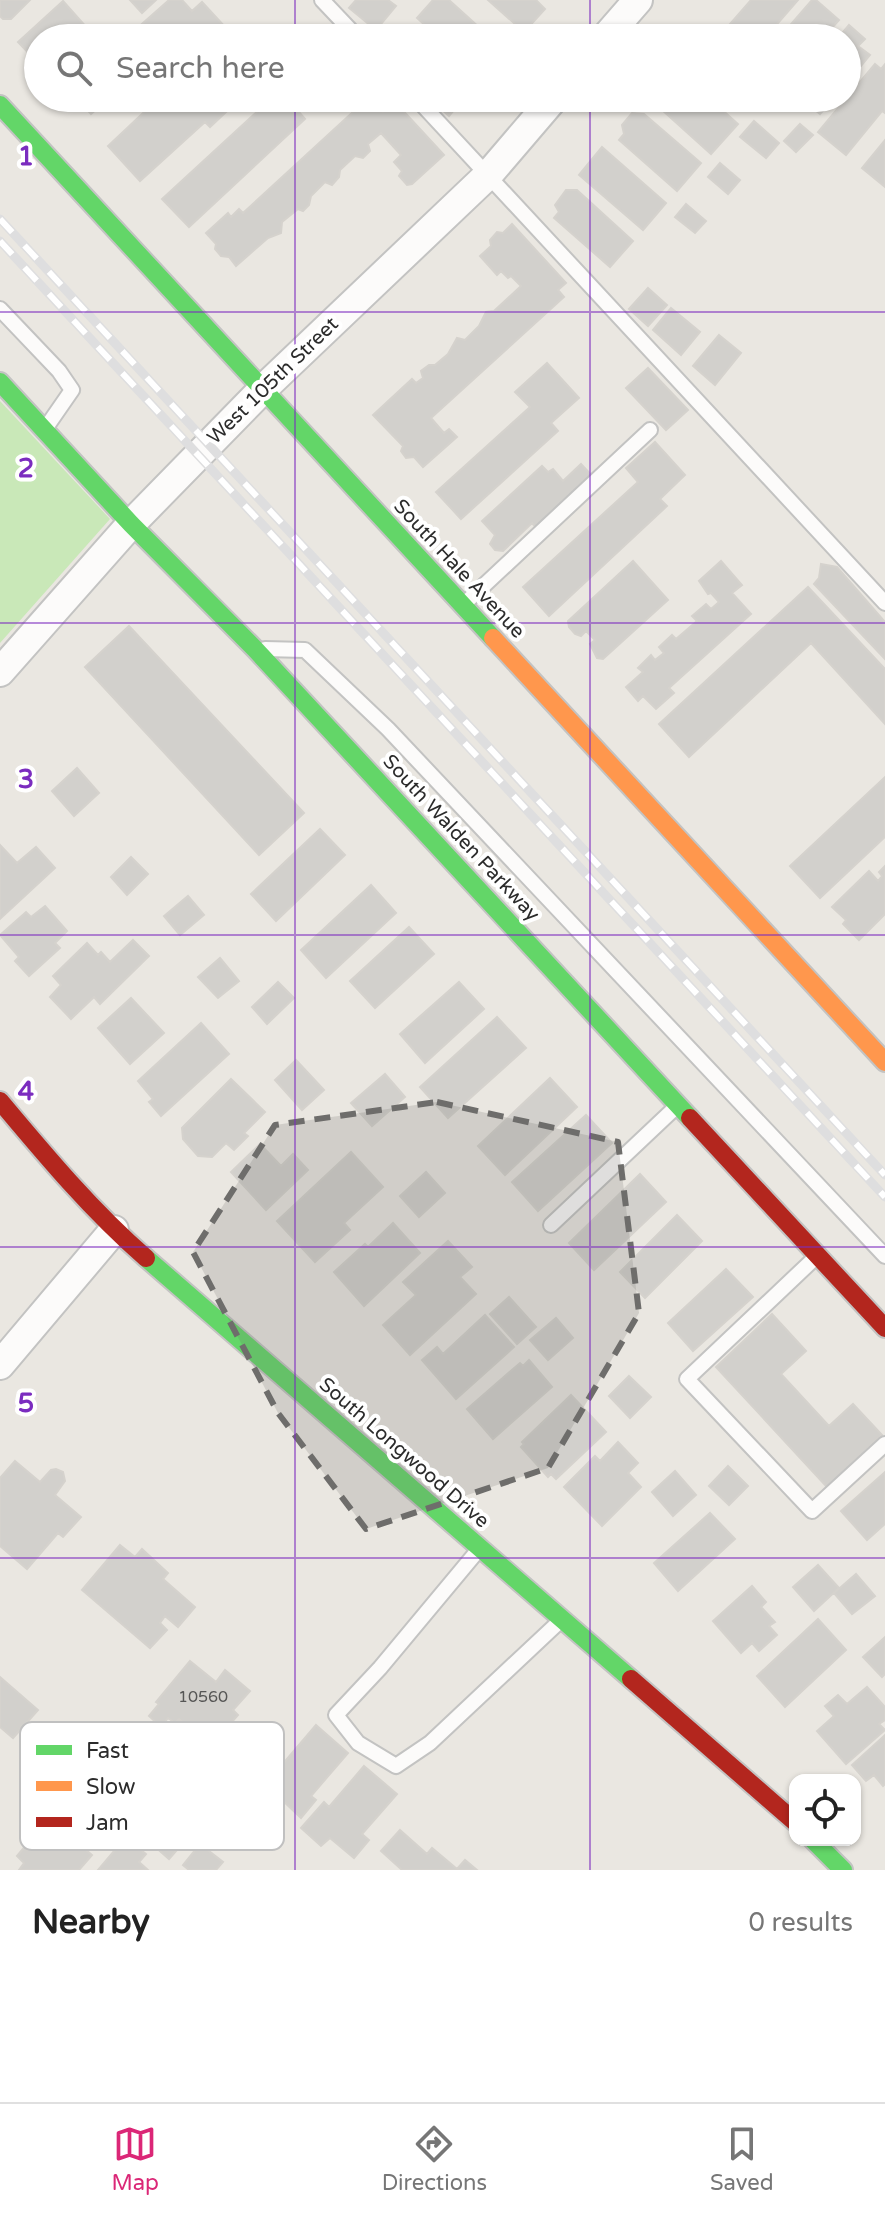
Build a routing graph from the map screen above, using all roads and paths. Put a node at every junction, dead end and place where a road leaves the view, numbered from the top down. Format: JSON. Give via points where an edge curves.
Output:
{"nodes":[{"id":1,"x":322,"y":0,"type":"edge"},
{"id":2,"x":638,"y":0,"type":"edge"},
{"id":3,"x":345,"y":24,"type":"edge"},
{"id":4,"x":617,"y":24,"type":"edge"},
{"id":5,"x":0,"y":105,"type":"edge"},
{"id":6,"x":429,"y":112,"type":"edge"},
{"id":7,"x":542,"y":112,"type":"edge"},
{"id":8,"x":489,"y":174,"type":"junction"},
{"id":9,"x":0,"y":309,"type":"edge"},
{"id":10,"x":0,"y":382,"type":"edge"},
{"id":11,"x":263,"y":389,"type":"junction"},
{"id":12,"x":45,"y":430,"type":"junction"},
{"id":13,"x":650,"y":430,"type":"dead end"},
{"id":14,"x":131,"y":524,"type":"junction"},
{"id":15,"x":885,"y":603,"type":"edge"},
{"id":16,"x":462,"y":605,"type":"junction"},
{"id":17,"x":255,"y":649,"type":"junction"},
{"id":18,"x":0,"y":672,"type":"edge"},
{"id":19,"x":885,"y":1062,"type":"edge"},
{"id":20,"x":0,"y":1101,"type":"edge"},
{"id":21,"x":678,"y":1105,"type":"junction"},
{"id":22,"x":551,"y":1225,"type":"dead end"},
{"id":23,"x":114,"y":1230,"type":"junction"},
{"id":24,"x":818,"y":1255,"type":"junction"},
{"id":25,"x":885,"y":1256,"type":"edge"},
{"id":26,"x":885,"y":1328,"type":"edge"},
{"id":27,"x":0,"y":1365,"type":"edge"},
{"id":28,"x":885,"y":1444,"type":"edge"},
{"id":29,"x":480,"y":1548,"type":"junction"},
{"id":30,"x":563,"y":1619,"type":"junction"},
{"id":31,"x":789,"y":1817,"type":"edge"},
{"id":32,"x":819,"y":1846,"type":"edge"},
{"id":33,"x":843,"y":1870,"type":"edge"}],
"edges":[{"from":1,"to":3,"type":"lane"},
{"from":2,"to":4,"type":"street"},
{"from":5,"to":11,"type":"street","name":"South Hale Avenue"},
{"from":6,"to":8,"type":"lane"},
{"from":7,"to":8,"type":"street","name":"West 105th Street"},
{"from":8,"to":11,"type":"street","name":"West 105th Street"},
{"from":8,"to":15,"type":"lane"},
{"from":9,"to":12,"type":"lane","via":[[72,390]]},
{"from":10,"to":12,"type":"street","name":"South Walden Parkway"},
{"from":11,"to":14,"type":"street","name":"West 105th Street"},
{"from":11,"to":16,"type":"street","name":"South Hale Avenue"},
{"from":12,"to":14,"type":"street","name":"South Walden Parkway"},
{"from":13,"to":16,"type":"lane"},
{"from":14,"to":17,"type":"street","name":"South Walden Parkway"},
{"from":14,"to":18,"type":"street","name":"West 105th Street"},
{"from":16,"to":19,"type":"street","name":"South Hale Avenue"},
{"from":17,"to":21,"type":"street","name":"South Walden Parkway"},
{"from":17,"to":25,"type":"lane","via":[[305,650],[388,729]]},
{"from":20,"to":23,"type":"street","name":"South Longwood Drive"},
{"from":21,"to":22,"type":"lane"},
{"from":21,"to":24,"type":"street","name":"South Walden Parkway"},
{"from":23,"to":27,"type":"street"},
{"from":23,"to":29,"type":"street","name":"South Longwood Drive"},
{"from":24,"to":26,"type":"street","name":"South Walden Parkway"},
{"from":24,"to":28,"type":"lane","via":[[687,1379],[812,1511]]},
{"from":29,"to":30,"type":"street","name":"South Longwood Drive"},
{"from":29,"to":30,"type":"lane","via":[[336,1715],[358,1743],[396,1766],[430,1743]]},
{"from":30,"to":31,"type":"street","name":"South Longwood Drive"},
{"from":32,"to":33,"type":"street"}]}
